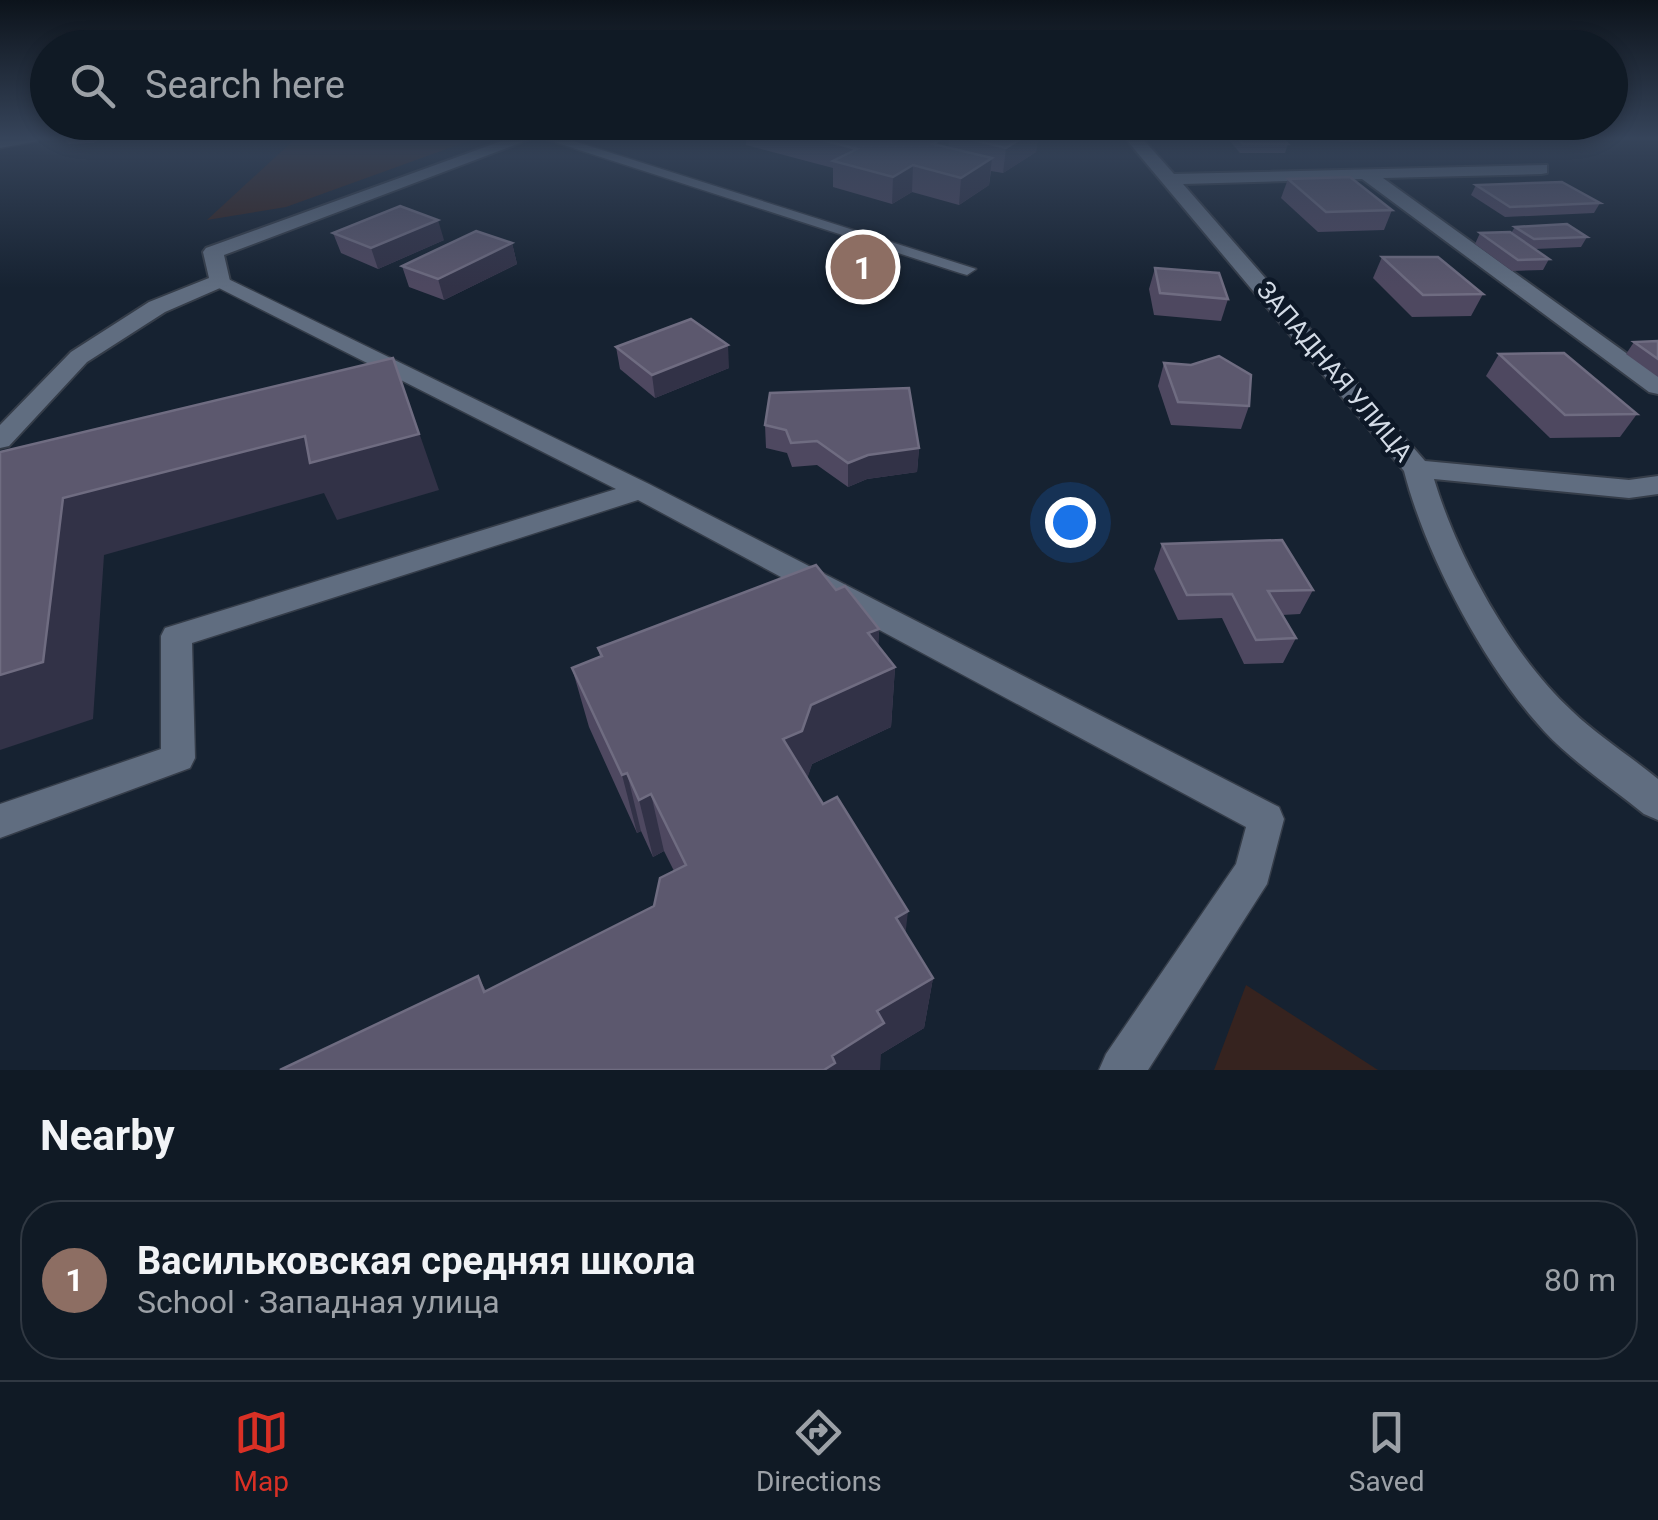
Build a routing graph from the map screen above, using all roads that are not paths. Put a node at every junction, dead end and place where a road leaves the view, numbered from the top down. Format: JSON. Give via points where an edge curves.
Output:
{"nodes":[{"id":1,"x":389,"y":188,"type":"edge"},
{"id":2,"x":708,"y":188,"type":"edge"},
{"id":3,"x":1178,"y":188,"type":"edge"},
{"id":4,"x":1385,"y":188,"type":"edge"},
{"id":5,"x":967,"y":269,"type":"dead end"},
{"id":6,"x":220,"y":281,"type":"junction"},
{"id":7,"x":1658,"y":387,"type":"edge"},
{"id":8,"x":0,"y":440,"type":"edge"},
{"id":9,"x":1417,"y":469,"type":"junction"},
{"id":10,"x":1658,"y":485,"type":"edge"},
{"id":11,"x":640,"y":490,"type":"junction"},
{"id":12,"x":1658,"y":802,"type":"edge"},
{"id":13,"x":0,"y":821,"type":"edge"},
{"id":14,"x":1122,"y":1070,"type":"edge"}],
"edges":[{"from":1,"to":6,"type":"street","via":[[214,252]]},
{"from":2,"to":5,"type":"lane"},
{"from":3,"to":9,"type":"street","name":"ЗАПАДНАЯ УЛИЦА"},
{"from":4,"to":7,"type":"street"},
{"from":6,"to":8,"type":"street","via":[[157,307],[79,357]]},
{"from":6,"to":11,"type":"lane"},
{"from":9,"to":10,"type":"street"},
{"from":9,"to":12,"type":"street","name":"ЗАПАДНАЯ УЛИЦА","via":[[1430,519],[1502,652],[1558,721]]},
{"from":11,"to":13,"type":"lane","via":[[176,636],[178,758]]},
{"from":11,"to":14,"type":"lane","via":[[1266,819],[1253,871]]}]}
